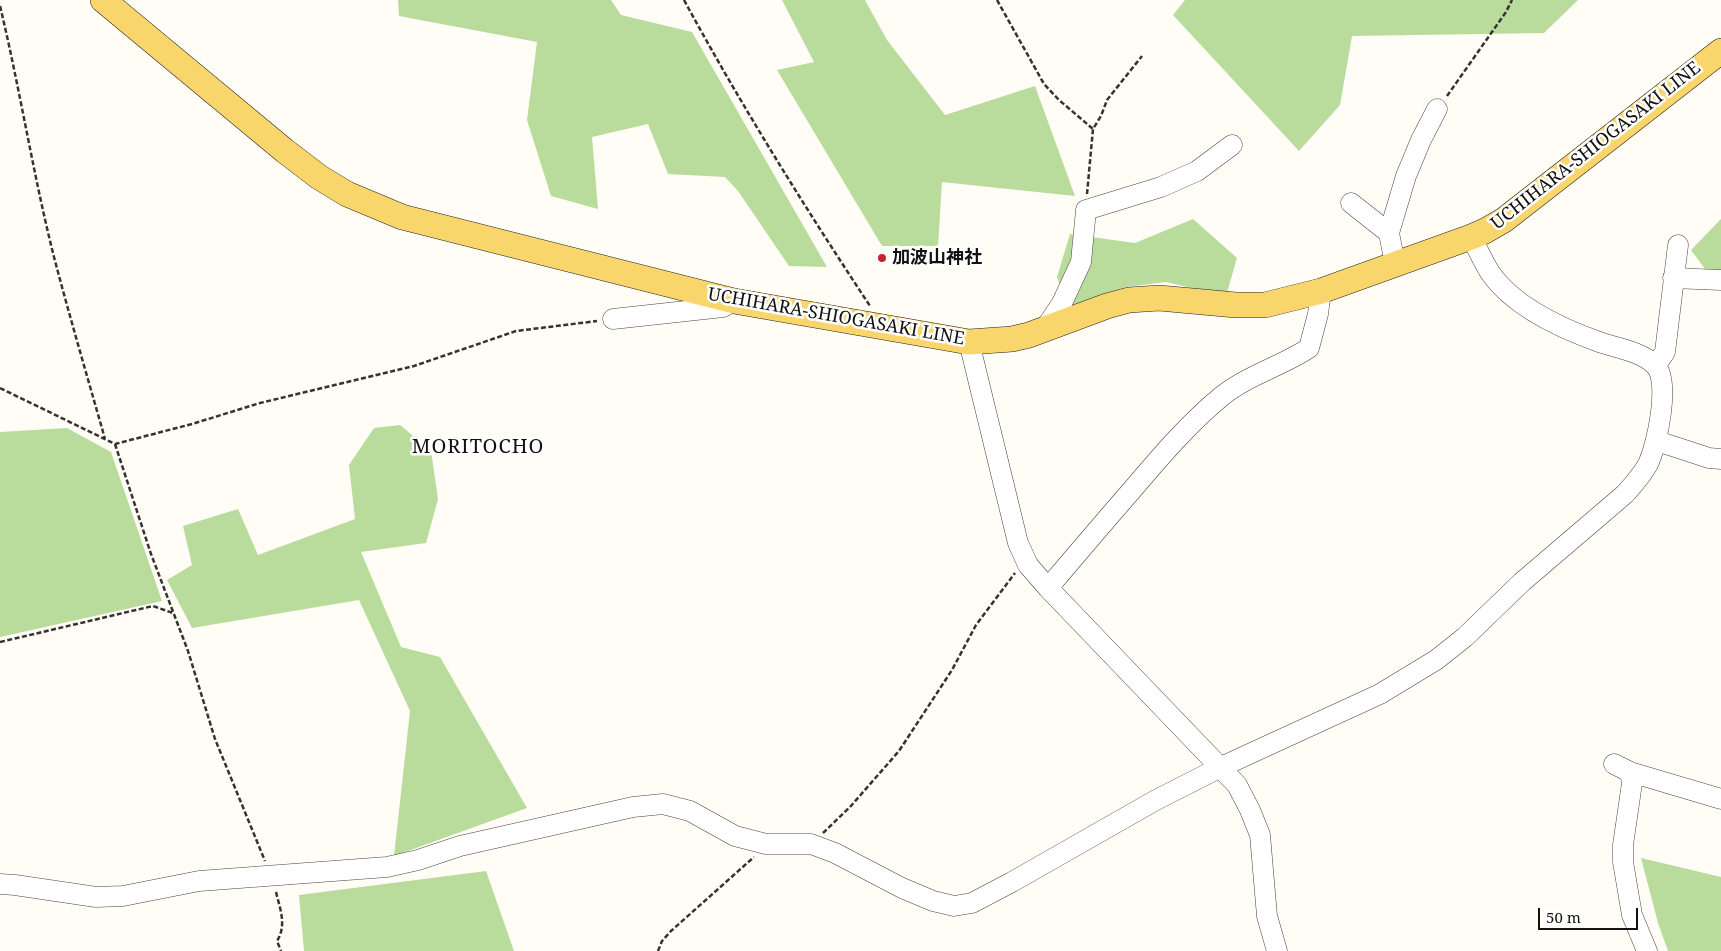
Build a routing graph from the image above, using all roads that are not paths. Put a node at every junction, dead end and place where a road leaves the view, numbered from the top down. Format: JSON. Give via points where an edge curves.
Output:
{"nodes":[{"id":1,"x":103,"y":0,"type":"edge"},
{"id":2,"x":1721,"y":51,"type":"edge"},
{"id":3,"x":1438,"y":109,"type":"road end"},
{"id":4,"x":1232,"y":145,"type":"dead end"},
{"id":5,"x":1351,"y":203,"type":"dead end"},
{"id":6,"x":1389,"y":233,"type":"junction"},
{"id":7,"x":1471,"y":237,"type":"junction"},
{"id":8,"x":1678,"y":245,"type":"dead end"},
{"id":9,"x":1395,"y":264,"type":"junction"},
{"id":10,"x":1673,"y":278,"type":"junction"},
{"id":11,"x":1721,"y":280,"type":"edge"},
{"id":12,"x":1321,"y":291,"type":"junction"},
{"id":13,"x":734,"y":301,"type":"junction"},
{"id":14,"x":613,"y":319,"type":"road end"},
{"id":15,"x":1044,"y":330,"type":"junction"},
{"id":16,"x":969,"y":342,"type":"junction"},
{"id":17,"x":1656,"y":365,"type":"junction"},
{"id":18,"x":1657,"y":441,"type":"junction"},
{"id":19,"x":1721,"y":460,"type":"edge"},
{"id":20,"x":1048,"y":588,"type":"junction"},
{"id":21,"x":1221,"y":767,"type":"junction"},
{"id":22,"x":1721,"y":799,"type":"edge"},
{"id":23,"x":0,"y":884,"type":"edge"},
{"id":24,"x":1277,"y":951,"type":"edge"},
{"id":25,"x":1647,"y":951,"type":"edge"}],
"edges":[{"from":1,"to":13,"type":"main road","name":"UCHIHARA-SHIOGASAKI LINE","via":[[285,151],[347,194],[402,217]]},
{"from":2,"to":7,"type":"main road","name":"UCHIHARA-SHIOGASAKI LINE","via":[[1504,220]]},
{"from":3,"to":6,"type":"street","via":[[1406,176]]},
{"from":4,"to":15,"type":"street","via":[[1197,171],[1161,187],[1086,210],[1081,262]]},
{"from":5,"to":6,"type":"street"},
{"from":6,"to":9,"type":"street"},
{"from":7,"to":9,"type":"main road","name":"UCHIHARA-SHIOGASAKI LINE"},
{"from":7,"to":17,"type":"street","via":[[1492,274],[1527,306],[1574,333],[1644,357]]},
{"from":8,"to":10,"type":"street"},
{"from":9,"to":12,"type":"main road","name":"UCHIHARA-SHIOGASAKI LINE"},
{"from":10,"to":11,"type":"street"},
{"from":10,"to":17,"type":"street","via":[[1665,352]]},
{"from":12,"to":15,"type":"main road","name":"UCHIHARA-SHIOGASAKI LINE","via":[[1265,305],[1159,298],[1129,300]]},
{"from":12,"to":20,"type":"street","via":[[1309,348],[1248,380],[1203,414],[1161,457]]},
{"from":13,"to":14,"type":"street","via":[[723,307]]},
{"from":13,"to":16,"type":"main road","name":"UCHIHARA-SHIOGASAKI LINE"},
{"from":15,"to":16,"type":"main road","name":"UCHIHARA-SHIOGASAKI LINE","via":[[1012,339]]},
{"from":16,"to":20,"type":"street","via":[[1018,543],[1028,564]]},
{"from":17,"to":18,"type":"street","via":[[1661,379]]},
{"from":18,"to":19,"type":"street"},
{"from":18,"to":21,"type":"street","via":[[1639,479],[1625,494],[1436,660],[1380,694]]},
{"from":20,"to":21,"type":"street"},
{"from":21,"to":23,"type":"street","via":[[972,903],[954,906],[902,888],[811,844],[766,844],[735,836],[690,811],[663,804],[633,807],[460,846],[387,867],[199,881],[123,896],[96,897]]},
{"from":21,"to":24,"type":"street","via":[[1237,785],[1260,835],[1267,916]]},
{"from":22,"to":25,"type":"street","via":[[1622,768],[1632,783],[1623,862],[1632,915]]}]}
